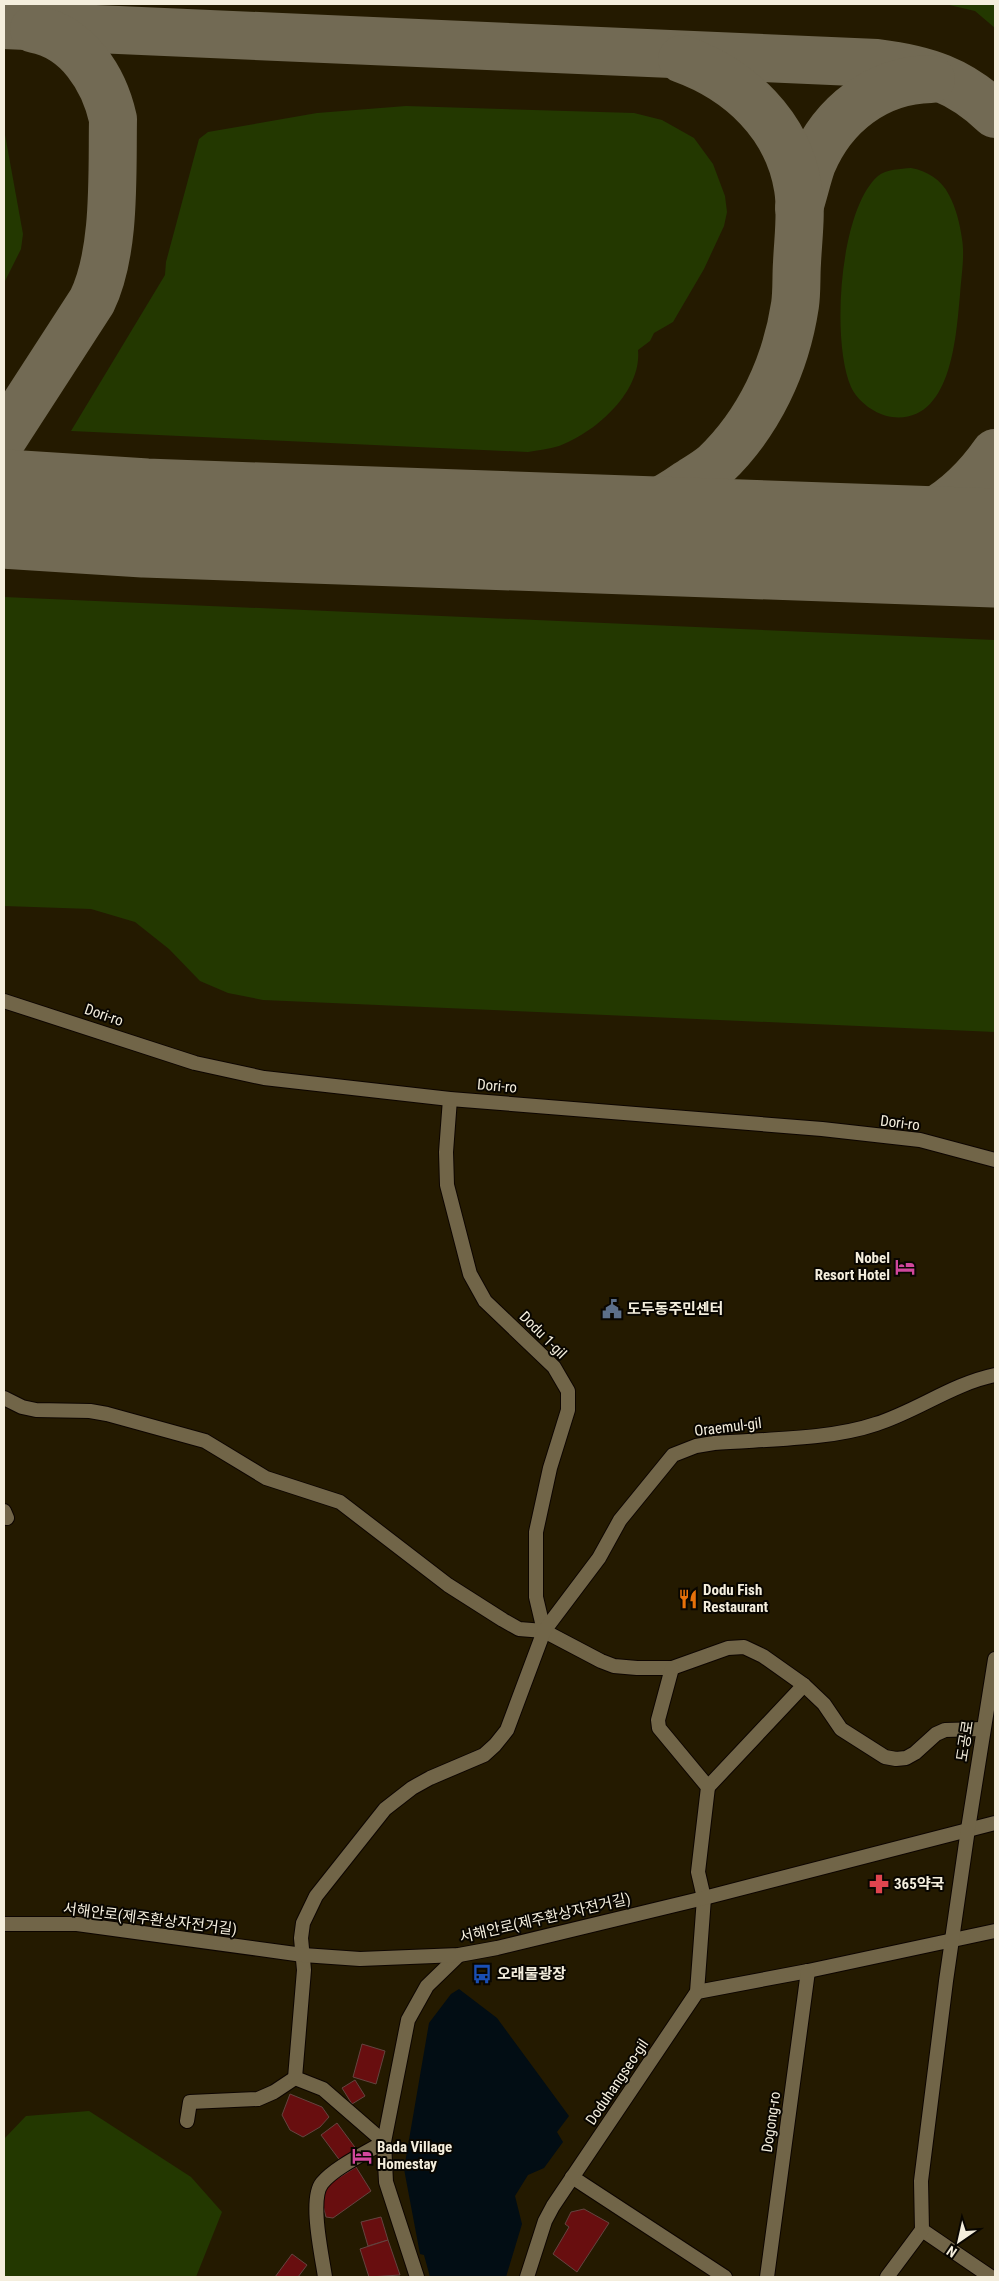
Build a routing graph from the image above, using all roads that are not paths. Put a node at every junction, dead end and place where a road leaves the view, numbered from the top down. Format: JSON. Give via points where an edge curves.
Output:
{"nodes":[{"id":1,"x":4,"y":1001,"type":"edge"},
{"id":2,"x":450,"y":1099,"type":"junction"},
{"id":3,"x":995,"y":1160,"type":"edge"},
{"id":4,"x":995,"y":1375,"type":"edge"},
{"id":5,"x":4,"y":1398,"type":"edge"},
{"id":6,"x":22,"y":1407,"type":"junction"},
{"id":7,"x":4,"y":1411,"type":"edge"},
{"id":8,"x":544,"y":1631,"type":"junction"},
{"id":9,"x":995,"y":1659,"type":"edge"},
{"id":10,"x":672,"y":1668,"type":"junction"},
{"id":11,"x":804,"y":1684,"type":"junction"},
{"id":12,"x":984,"y":1729,"type":"junction"},
{"id":13,"x":708,"y":1787,"type":"junction"},
{"id":14,"x":995,"y":1823,"type":"edge"},
{"id":15,"x":968,"y":1829,"type":"junction"},
{"id":16,"x":704,"y":1898,"type":"junction"},
{"id":17,"x":4,"y":1924,"type":"edge"},
{"id":18,"x":995,"y":1931,"type":"edge"},
{"id":19,"x":952,"y":1939,"type":"junction"},
{"id":20,"x":459,"y":1954,"type":"junction"},
{"id":21,"x":303,"y":1955,"type":"junction"},
{"id":22,"x":808,"y":1971,"type":"junction"},
{"id":23,"x":697,"y":1992,"type":"junction"},
{"id":24,"x":295,"y":2078,"type":"junction"},
{"id":25,"x":187,"y":2121,"type":"dead end"},
{"id":26,"x":384,"y":2142,"type":"junction"},
{"id":27,"x":572,"y":2177,"type":"junction"},
{"id":28,"x":922,"y":2230,"type":"junction"},
{"id":29,"x":324,"y":2277,"type":"edge"},
{"id":30,"x":417,"y":2277,"type":"edge"},
{"id":31,"x":527,"y":2277,"type":"edge"},
{"id":32,"x":725,"y":2277,"type":"edge"},
{"id":33,"x":767,"y":2277,"type":"edge"},
{"id":34,"x":887,"y":2277,"type":"edge"},
{"id":35,"x":991,"y":2277,"type":"edge"}],
"edges":[{"from":1,"to":2,"type":"street","name":"Dori-ro","via":[[195,1063],[264,1078]]},
{"from":2,"to":3,"type":"street","name":"Dori-ro","via":[[822,1129],[920,1140]]},
{"from":2,"to":8,"type":"street","name":"Dodu 1-gil","via":[[447,1185],[470,1274],[486,1301],[554,1367],[568,1391],[568,1410],[550,1468],[536,1532],[536,1597]]},
{"from":4,"to":8,"type":"street","name":"Oraemul-gil","via":[[971,1380],[878,1424],[855,1431],[714,1443],[673,1455],[631,1505],[599,1558]]},
{"from":5,"to":6,"type":"street"},
{"from":6,"to":7,"type":"street"},
{"from":6,"to":8,"type":"street","via":[[107,1414],[205,1441],[266,1478],[340,1502],[448,1585],[503,1620],[519,1629]]},
{"from":8,"to":10,"type":"street","via":[[614,1666]]},
{"from":8,"to":21,"type":"street","name":"Oraemul-gil","via":[[506,1730],[484,1754],[430,1778],[385,1809],[307,1911],[300,1938]]},
{"from":9,"to":12,"type":"street","name":"도공로"},
{"from":10,"to":11,"type":"street","via":[[736,1646],[763,1656]]},
{"from":10,"to":13,"type":"street","via":[[658,1720],[659,1728]]},
{"from":11,"to":12,"type":"street","via":[[824,1704],[841,1729],[896,1760],[915,1753],[945,1730]]},
{"from":11,"to":13,"type":"street"},
{"from":12,"to":15,"type":"street","name":"도공로"},
{"from":13,"to":16,"type":"street","name":"Doduhangseo-gil","via":[[698,1872]]},
{"from":14,"to":15,"type":"street","name":"서해안로(제주환상자전거길)"},
{"from":15,"to":16,"type":"street","name":"서해안로(제주환상자전거길)"},
{"from":15,"to":19,"type":"street"},
{"from":16,"to":20,"type":"street","name":"서해안로(제주환상자전거길)","via":[[497,1948]]},
{"from":16,"to":23,"type":"street","name":"Doduhangseo-gil"},
{"from":17,"to":21,"type":"street","name":"서해안로(제주환상자전거길)","via":[[77,1924]]},
{"from":18,"to":19,"type":"street"},
{"from":19,"to":22,"type":"street"},
{"from":19,"to":28,"type":"street","via":[[921,2182]]},
{"from":20,"to":21,"type":"street","name":"서해안로(제주환상자전거길)","via":[[360,1959]]},
{"from":20,"to":26,"type":"street","via":[[427,1986],[408,2020]]},
{"from":21,"to":24,"type":"street","name":"Oraemul-gil"},
{"from":22,"to":23,"type":"street"},
{"from":22,"to":33,"type":"street","name":"Dogong-ro"},
{"from":23,"to":27,"type":"street","name":"Doduhangseo-gil"},
{"from":24,"to":25,"type":"street","via":[[258,2099],[190,2102]]},
{"from":24,"to":26,"type":"street","via":[[323,2089]]},
{"from":26,"to":29,"type":"street","via":[[321,2184],[316,2198]]},
{"from":26,"to":30,"type":"street","via":[[386,2182]]},
{"from":27,"to":31,"type":"street","name":"Doduhangseo-gil","via":[[545,2221]]},
{"from":27,"to":32,"type":"street"},
{"from":28,"to":34,"type":"street"},
{"from":28,"to":35,"type":"street"}]}
